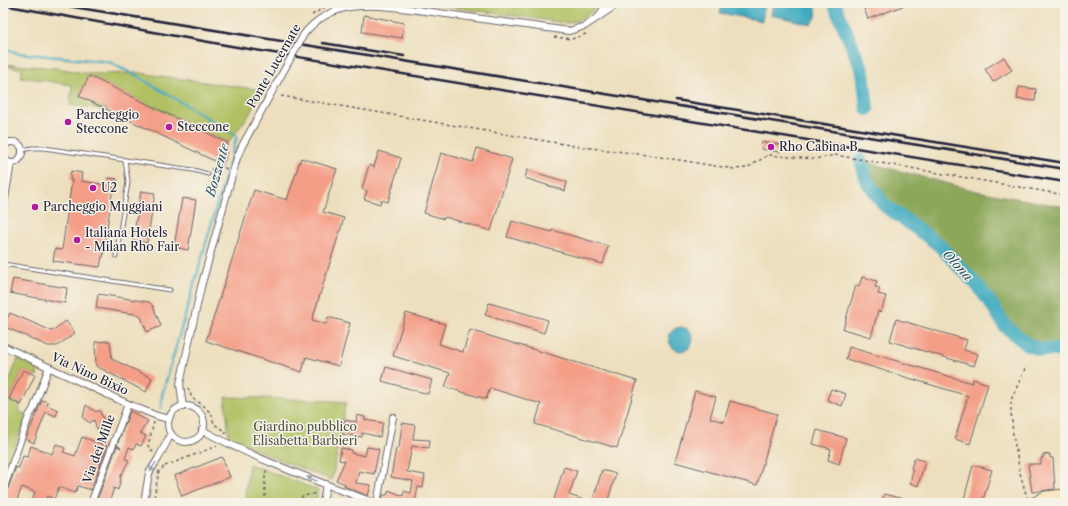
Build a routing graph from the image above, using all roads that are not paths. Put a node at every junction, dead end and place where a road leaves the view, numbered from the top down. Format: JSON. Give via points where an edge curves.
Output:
{"nodes":[{"id":1,"x":606,"y":3,"type":"edge"},
{"id":2,"x":619,"y":3,"type":"edge"},
{"id":3,"x":599,"y":16,"type":"junction"},
{"id":4,"x":3,"y":146,"type":"edge"},
{"id":5,"x":22,"y":150,"type":"junction"},
{"id":6,"x":3,"y":158,"type":"edge"},
{"id":7,"x":125,"y":160,"type":"junction"},
{"id":8,"x":11,"y":163,"type":"junction"},
{"id":9,"x":208,"y":174,"type":"road end"},
{"id":10,"x":3,"y":210,"type":"edge"},
{"id":11,"x":116,"y":256,"type":"dead end"},
{"id":12,"x":3,"y":264,"type":"edge"},
{"id":13,"x":170,"y":290,"type":"dead end"},
{"id":14,"x":3,"y":346,"type":"edge"},
{"id":15,"x":49,"y":367,"type":"junction"},
{"id":16,"x":128,"y":404,"type":"junction"},
{"id":17,"x":183,"y":406,"type":"junction"},
{"id":18,"x":393,"y":417,"type":"dead end"},
{"id":19,"x":169,"y":419,"type":"junction"},
{"id":20,"x":202,"y":430,"type":"junction"},
{"id":21,"x":171,"y":434,"type":"junction"},
{"id":22,"x":326,"y":484,"type":"junction"},
{"id":23,"x":3,"y":490,"type":"edge"},
{"id":24,"x":1065,"y":494,"type":"edge"},
{"id":25,"x":91,"y":503,"type":"edge"},
{"id":26,"x":144,"y":503,"type":"edge"},
{"id":27,"x":323,"y":503,"type":"edge"},
{"id":28,"x":376,"y":503,"type":"edge"},
{"id":29,"x":1032,"y":503,"type":"edge"}],
"edges":[{"from":1,"to":3,"type":"street","name":"Ponte Lucernate"},
{"from":2,"to":3,"type":"street","name":"Ponte Lucernate"},
{"from":3,"to":17,"type":"street","name":"Ponte Lucernate","bridge":true,"via":[[585,26],[569,31],[359,3],[341,6],[318,17],[304,34],[237,158],[201,287],[189,342],[180,384]]},
{"from":4,"to":5,"type":"street","via":[[13,141],[19,144]]},
{"from":5,"to":7,"type":"lane","via":[[44,148]]},
{"from":5,"to":8,"type":"street","via":[[20,160]]},
{"from":6,"to":8,"type":"street"},
{"from":7,"to":9,"type":"lane"},
{"from":7,"to":11,"type":"lane","via":[[128,182]]},
{"from":8,"to":10,"type":"street"},
{"from":12,"to":13,"type":"lane"},
{"from":14,"to":15,"type":"street","name":"Via Nino Bixio"},
{"from":15,"to":16,"type":"street","name":"Via Nino Bixio"},
{"from":15,"to":23,"type":"street"},
{"from":16,"to":19,"type":"street","name":"Via Nino Bixio"},
{"from":16,"to":25,"type":"street","name":"Via dei Mille"},
{"from":17,"to":19,"type":"street","via":[[174,411]]},
{"from":17,"to":20,"type":"street","via":[[198,411],[203,420]]},
{"from":18,"to":28,"type":"street"},
{"from":19,"to":21,"type":"street"},
{"from":20,"to":21,"type":"street","via":[[197,438],[188,442],[178,440]]},
{"from":22,"to":20,"type":"street","one_way":true,"via":[[270,462]]},
{"from":21,"to":26,"type":"street","one_way":true,"via":[[149,473]]},
{"from":22,"to":27,"type":"street"},
{"from":22,"to":28,"type":"street"},
{"from":24,"to":29,"type":"street","via":[[1045,496]]}]}
